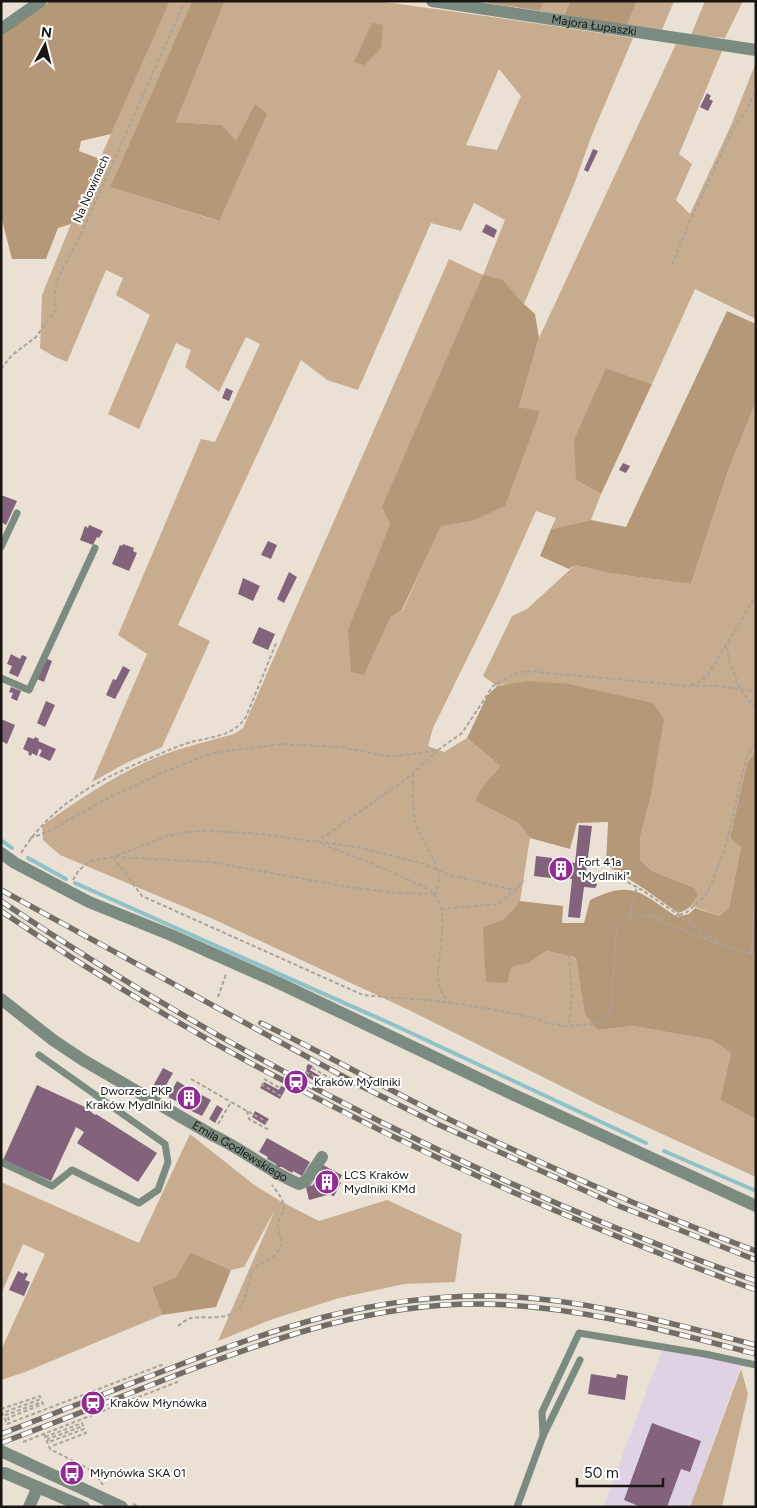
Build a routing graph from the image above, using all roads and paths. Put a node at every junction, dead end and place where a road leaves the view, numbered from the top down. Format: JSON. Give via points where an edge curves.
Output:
{"nodes":[{"id":1,"x":41,"y":1,"type":"edge"},
{"id":2,"x":185,"y":1,"type":"edge"},
{"id":3,"x":432,"y":1,"type":"edge"},
{"id":4,"x":1,"y":29,"type":"edge"},
{"id":5,"x":756,"y":50,"type":"edge"},
{"id":6,"x":756,"y":88,"type":"edge"},
{"id":7,"x":672,"y":265,"type":"dead end"},
{"id":8,"x":1,"y":369,"type":"edge"},
{"id":9,"x":17,"y":513,"type":"dead end"},
{"id":10,"x":1,"y":547,"type":"edge"},
{"id":11,"x":95,"y":548,"type":"dead end"},
{"id":12,"x":756,"y":596,"type":"edge"},
{"id":13,"x":277,"y":641,"type":"dead end"},
{"id":14,"x":726,"y":647,"type":"junction"},
{"id":15,"x":1,"y":678,"type":"edge"},
{"id":16,"x":689,"y":686,"type":"junction"},
{"id":17,"x":740,"y":690,"type":"junction"},
{"id":18,"x":756,"y":691,"type":"edge"},
{"id":19,"x":756,"y":709,"type":"edge"},
{"id":20,"x":756,"y":743,"type":"edge"},
{"id":21,"x":438,"y":750,"type":"junction"},
{"id":22,"x":413,"y":774,"type":"junction"},
{"id":23,"x":30,"y":838,"type":"junction"},
{"id":24,"x":316,"y":842,"type":"junction"},
{"id":25,"x":1,"y":853,"type":"edge"},
{"id":26,"x":113,"y":857,"type":"junction"},
{"id":27,"x":15,"y":862,"type":"junction"},
{"id":28,"x":439,"y":871,"type":"junction"},
{"id":29,"x":616,"y":876,"type":"dead end"},
{"id":30,"x":524,"y":881,"type":"dead end"},
{"id":31,"x":637,"y":886,"type":"junction"},
{"id":32,"x":756,"y":886,"type":"edge"},
{"id":33,"x":514,"y":890,"type":"junction"},
{"id":34,"x":69,"y":892,"type":"junction"},
{"id":35,"x":434,"y":894,"type":"junction"},
{"id":36,"x":440,"y":909,"type":"junction"},
{"id":37,"x":679,"y":915,"type":"junction"},
{"id":38,"x":645,"y":916,"type":"junction"},
{"id":39,"x":628,"y":918,"type":"junction"},
{"id":40,"x":720,"y":944,"type":"junction"},
{"id":41,"x":751,"y":954,"type":"junction"},
{"id":42,"x":569,"y":955,"type":"dead end"},
{"id":43,"x":756,"y":956,"type":"edge"},
{"id":44,"x":226,"y":974,"type":"dead end"},
{"id":45,"x":218,"y":997,"type":"dead end"},
{"id":46,"x":1,"y":999,"type":"edge"},
{"id":47,"x":450,"y":1003,"type":"junction"},
{"id":48,"x":19,"y":1014,"type":"junction"},
{"id":49,"x":569,"y":1026,"type":"junction"},
{"id":50,"x":24,"y":1027,"type":"dead end"},
{"id":51,"x":40,"y":1055,"type":"dead end"},
{"id":52,"x":312,"y":1068,"type":"dead end"},
{"id":53,"x":306,"y":1072,"type":"dead end"},
{"id":54,"x":330,"y":1078,"type":"dead end"},
{"id":55,"x":191,"y":1079,"type":"dead end"},
{"id":56,"x":264,"y":1079,"type":"dead end"},
{"id":57,"x":261,"y":1084,"type":"dead end"},
{"id":58,"x":327,"y":1084,"type":"dead end"},
{"id":59,"x":280,"y":1088,"type":"dead end"},
{"id":60,"x":281,"y":1096,"type":"dead end"},
{"id":61,"x":231,"y":1102,"type":"dead end"},
{"id":62,"x":247,"y":1111,"type":"dead end"},
{"id":63,"x":254,"y":1114,"type":"dead end"},
{"id":64,"x":267,"y":1122,"type":"dead end"},
{"id":65,"x":269,"y":1130,"type":"dead end"},
{"id":66,"x":322,"y":1157,"type":"dead end"},
{"id":67,"x":1,"y":1162,"type":"edge"},
{"id":68,"x":278,"y":1194,"type":"dead end"},
{"id":69,"x":756,"y":1206,"type":"edge"},
{"id":70,"x":178,"y":1326,"type":"dead end"},
{"id":71,"x":580,"y":1360,"type":"dead end"},
{"id":72,"x":164,"y":1364,"type":"dead end"},
{"id":73,"x":756,"y":1364,"type":"edge"},
{"id":74,"x":180,"y":1381,"type":"dead end"},
{"id":75,"x":1,"y":1409,"type":"edge"},
{"id":76,"x":1,"y":1414,"type":"edge"},
{"id":77,"x":10,"y":1423,"type":"junction"},
{"id":78,"x":44,"y":1435,"type":"junction"},
{"id":79,"x":543,"y":1436,"type":"junction"},
{"id":80,"x":23,"y":1442,"type":"dead end"},
{"id":81,"x":52,"y":1446,"type":"dead end"},
{"id":82,"x":1,"y":1451,"type":"edge"},
{"id":83,"x":1,"y":1473,"type":"edge"},
{"id":84,"x":38,"y":1487,"type":"junction"},
{"id":85,"x":102,"y":1490,"type":"dead end"},
{"id":86,"x":28,"y":1507,"type":"edge"},
{"id":87,"x":84,"y":1507,"type":"edge"},
{"id":88,"x":122,"y":1507,"type":"edge"},
{"id":89,"x":517,"y":1507,"type":"edge"}],
"edges":[{"from":1,"to":4,"type":"street"},
{"from":2,"to":8,"type":"path","name":"Na Nowinach","via":[[82,232],[59,276],[55,290],[56,309],[36,337],[12,355]]},
{"from":3,"to":5,"type":"street","name":"Majora Łupaszki"},
{"from":6,"to":7,"type":"path","via":[[734,126]]},
{"from":9,"to":10,"type":"lane"},
{"from":11,"to":15,"type":"lane","via":[[29,690]]},
{"from":12,"to":14,"type":"path"},
{"from":13,"to":23,"type":"path","via":[[246,717],[234,730],[186,744],[105,778],[59,808]]},
{"from":14,"to":16,"type":"path","via":[[707,676]]},
{"from":14,"to":17,"type":"path"},
{"from":16,"to":17,"type":"path"},
{"from":16,"to":21,"type":"path","via":[[526,671],[493,686],[462,733]]},
{"from":17,"to":18,"type":"path"},
{"from":17,"to":19,"type":"path"},
{"from":20,"to":37,"type":"path","via":[[746,758],[726,845],[712,884],[695,906]]},
{"from":21,"to":22,"type":"path"},
{"from":21,"to":23,"type":"path","via":[[386,756],[341,747],[281,744],[218,753],[159,774]]},
{"from":22,"to":24,"type":"path"},
{"from":22,"to":28,"type":"path","via":[[415,819]]},
{"from":23,"to":27,"type":"path"},
{"from":24,"to":26,"type":"path","via":[[251,833],[186,832]]},
{"from":24,"to":28,"type":"path","via":[[397,856]]},
{"from":24,"to":35,"type":"path","via":[[385,869]]},
{"from":25,"to":27,"type":"street"},
{"from":26,"to":34,"type":"path","via":[[91,861],[79,870]]},
{"from":26,"to":35,"type":"path","via":[[211,862],[348,887]]},
{"from":26,"to":47,"type":"path","via":[[142,896],[363,995]]},
{"from":27,"to":34,"type":"street"},
{"from":28,"to":33,"type":"path"},
{"from":28,"to":35,"type":"path","via":[[438,888]]},
{"from":29,"to":31,"type":"path"},
{"from":30,"to":33,"type":"path"},
{"from":31,"to":37,"type":"path"},
{"from":31,"to":39,"type":"path"},
{"from":32,"to":41,"type":"path"},
{"from":33,"to":36,"type":"path","via":[[499,904]]},
{"from":34,"to":69,"type":"street","via":[[281,984]]},
{"from":35,"to":36,"type":"path"},
{"from":36,"to":47,"type":"path","via":[[439,982],[440,990]]},
{"from":37,"to":38,"type":"path"},
{"from":37,"to":40,"type":"path"},
{"from":38,"to":39,"type":"path"},
{"from":38,"to":40,"type":"path"},
{"from":39,"to":49,"type":"path","via":[[619,926],[616,935],[608,1014],[594,1024]]},
{"from":40,"to":41,"type":"path"},
{"from":41,"to":43,"type":"path"},
{"from":42,"to":49,"type":"path","via":[[572,997]]},
{"from":44,"to":45,"type":"path"},
{"from":46,"to":48,"type":"street","name":"Emila Godlewskiego"},
{"from":47,"to":49,"type":"path"},
{"from":48,"to":50,"type":"lane"},
{"from":48,"to":66,"type":"street","name":"Emila Godlewskiego","via":[[82,1060],[288,1179],[299,1184],[306,1181]]},
{"from":51,"to":67,"type":"lane","via":[[165,1144],[168,1162],[158,1190],[139,1203],[72,1170],[52,1186]]},
{"from":52,"to":54,"type":"path"},
{"from":53,"to":58,"type":"path"},
{"from":55,"to":61,"type":"path"},
{"from":56,"to":59,"type":"path"},
{"from":57,"to":60,"type":"path"},
{"from":62,"to":65,"type":"path","via":[[249,1119]]},
{"from":63,"to":64,"type":"path"},
{"from":68,"to":70,"type":"path","via":[[284,1208],[278,1225],[281,1246],[274,1257],[254,1270],[242,1304],[234,1313],[190,1319]]},
{"from":71,"to":79,"type":"lane"},
{"from":72,"to":77,"type":"path"},
{"from":73,"to":79,"type":"lane","via":[[579,1333],[542,1412]]},
{"from":74,"to":78,"type":"path"},
{"from":75,"to":77,"type":"path","via":[[40,1396],[41,1399],[5,1412],[6,1415],[43,1404],[8,1418]]},
{"from":76,"to":77,"type":"path","via":[[7,1424]]},
{"from":78,"to":80,"type":"path"},
{"from":78,"to":81,"type":"path","via":[[82,1423],[83,1426],[48,1439],[49,1442],[84,1429],[86,1433]]},
{"from":78,"to":85,"type":"path","via":[[50,1448],[93,1471],[103,1485]]},
{"from":79,"to":89,"type":"lane"},
{"from":82,"to":88,"type":"street"},
{"from":83,"to":84,"type":"street"},
{"from":84,"to":86,"type":"street"},
{"from":84,"to":87,"type":"street"}]}
